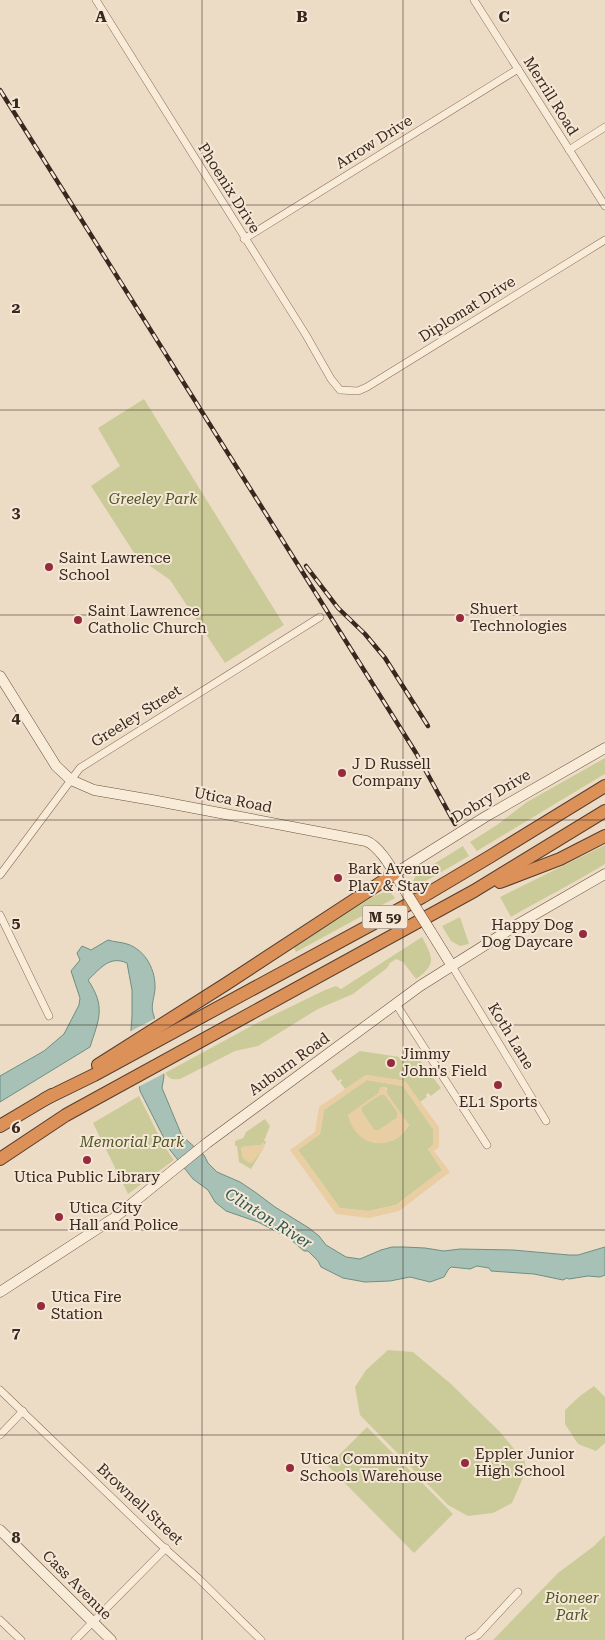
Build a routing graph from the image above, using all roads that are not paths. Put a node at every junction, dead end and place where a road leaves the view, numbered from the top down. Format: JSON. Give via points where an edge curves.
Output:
{"nodes":[{"id":1,"x":96,"y":0,"type":"edge"},
{"id":2,"x":474,"y":0,"type":"edge"},
{"id":3,"x":518,"y":69,"type":"junction"},
{"id":4,"x":605,"y":127,"type":"edge"},
{"id":5,"x":569,"y":150,"type":"junction"},
{"id":6,"x":605,"y":206,"type":"edge"},
{"id":7,"x":244,"y":239,"type":"junction"},
{"id":8,"x":605,"y":240,"type":"edge"},
{"id":9,"x":340,"y":390,"type":"joint"},
{"id":10,"x":320,"y":617,"type":"dead end"},
{"id":11,"x":0,"y":676,"type":"edge"},
{"id":12,"x":4,"y":692,"type":"edge"},
{"id":13,"x":605,"y":748,"type":"edge"},
{"id":14,"x":71,"y":780,"type":"junction"},
{"id":15,"x":605,"y":786,"type":"edge"},
{"id":16,"x":605,"y":811,"type":"edge"},
{"id":17,"x":605,"y":836,"type":"edge"},
{"id":18,"x":394,"y":874,"type":"junction"},
{"id":19,"x":605,"y":874,"type":"edge"},
{"id":20,"x":0,"y":875,"type":"edge"},
{"id":21,"x":474,"y":891,"type":"junction"},
{"id":22,"x":0,"y":915,"type":"edge"},
{"id":23,"x":452,"y":966,"type":"junction"},
{"id":24,"x":396,"y":1004,"type":"junction"},
{"id":25,"x":49,"y":1016,"type":"dead end"},
{"id":26,"x":132,"y":1048,"type":"junction"},
{"id":27,"x":546,"y":1121,"type":"dead end"},
{"id":28,"x":0,"y":1126,"type":"edge"},
{"id":29,"x":487,"y":1145,"type":"dead end"},
{"id":30,"x":0,"y":1159,"type":"edge"},
{"id":31,"x":0,"y":1292,"type":"edge"},
{"id":32,"x":0,"y":1390,"type":"edge"},
{"id":33,"x":23,"y":1411,"type":"junction"},
{"id":34,"x":0,"y":1435,"type":"edge"},
{"id":35,"x":0,"y":1530,"type":"edge"},
{"id":36,"x":166,"y":1548,"type":"junction"},
{"id":37,"x":518,"y":1592,"type":"dead end"},
{"id":38,"x":0,"y":1620,"type":"edge"},
{"id":39,"x":93,"y":1622,"type":"junction"},
{"id":40,"x":21,"y":1640,"type":"edge"},
{"id":41,"x":76,"y":1640,"type":"edge"},
{"id":42,"x":111,"y":1640,"type":"edge"},
{"id":43,"x":261,"y":1640,"type":"edge"},
{"id":44,"x":469,"y":1640,"type":"edge"}],
"edges":[{"from":1,"to":7,"type":"street","name":"Phoenix Drive"},
{"from":2,"to":3,"type":"street","name":"Merrill Road"},
{"from":3,"to":5,"type":"street","name":"Merrill Road"},
{"from":3,"to":7,"type":"street","name":"Arrow Drive"},
{"from":4,"to":5,"type":"street"},
{"from":5,"to":6,"type":"street","name":"Merrill Road"},
{"from":7,"to":9,"type":"street","name":"Phoenix Drive"},
{"from":8,"to":9,"type":"street","name":"Diplomat Drive","via":[[367,387],[358,391]]},
{"from":10,"to":14,"type":"street","name":"Greeley Street","via":[[85,765]]},
{"from":11,"to":12,"type":"street","name":"Utica Road"},
{"from":12,"to":14,"type":"street","name":"Utica Road","via":[[56,766]]},
{"from":13,"to":18,"type":"street","name":"Dobry Drive","via":[[484,816]]},
{"from":14,"to":18,"type":"street","name":"Utica Road","via":[[94,790],[366,841],[378,851]]},
{"from":14,"to":20,"type":"street","name":"Greeley Street"},
{"from":15,"to":26,"type":"highway","number":"M 59","via":[[422,896],[160,1040]]},
{"from":16,"to":21,"type":"highway","number":"M 59"},
{"from":17,"to":21,"type":"highway","via":[[536,869]]},
{"from":18,"to":23,"type":"street","name":"Utica Road","bridge":true},
{"from":18,"to":26,"type":"highway","via":[[215,992],[157,1026]]},
{"from":19,"to":23,"type":"street","name":"Auburn Road"},
{"from":21,"to":30,"type":"highway","number":"M 59","via":[[54,1122]]},
{"from":22,"to":25,"type":"street"},
{"from":23,"to":24,"type":"street","name":"Auburn Road"},
{"from":23,"to":27,"type":"street","name":"Koth Lane"},
{"from":24,"to":29,"type":"street"},
{"from":24,"to":31,"type":"street","name":"Auburn Road","via":[[207,1143],[130,1207]]},
{"from":26,"to":28,"type":"highway"},
{"from":32,"to":33,"type":"street","name":"Brownell Street"},
{"from":33,"to":34,"type":"street"},
{"from":33,"to":36,"type":"street","name":"Brownell Street"},
{"from":35,"to":39,"type":"street","name":"Cass Avenue"},
{"from":36,"to":39,"type":"street"},
{"from":36,"to":43,"type":"street","name":"Brownell Street"},
{"from":37,"to":44,"type":"street","via":[[478,1635]]},
{"from":38,"to":40,"type":"street"},
{"from":39,"to":41,"type":"street"},
{"from":39,"to":42,"type":"street","name":"Cass Avenue"}]}
